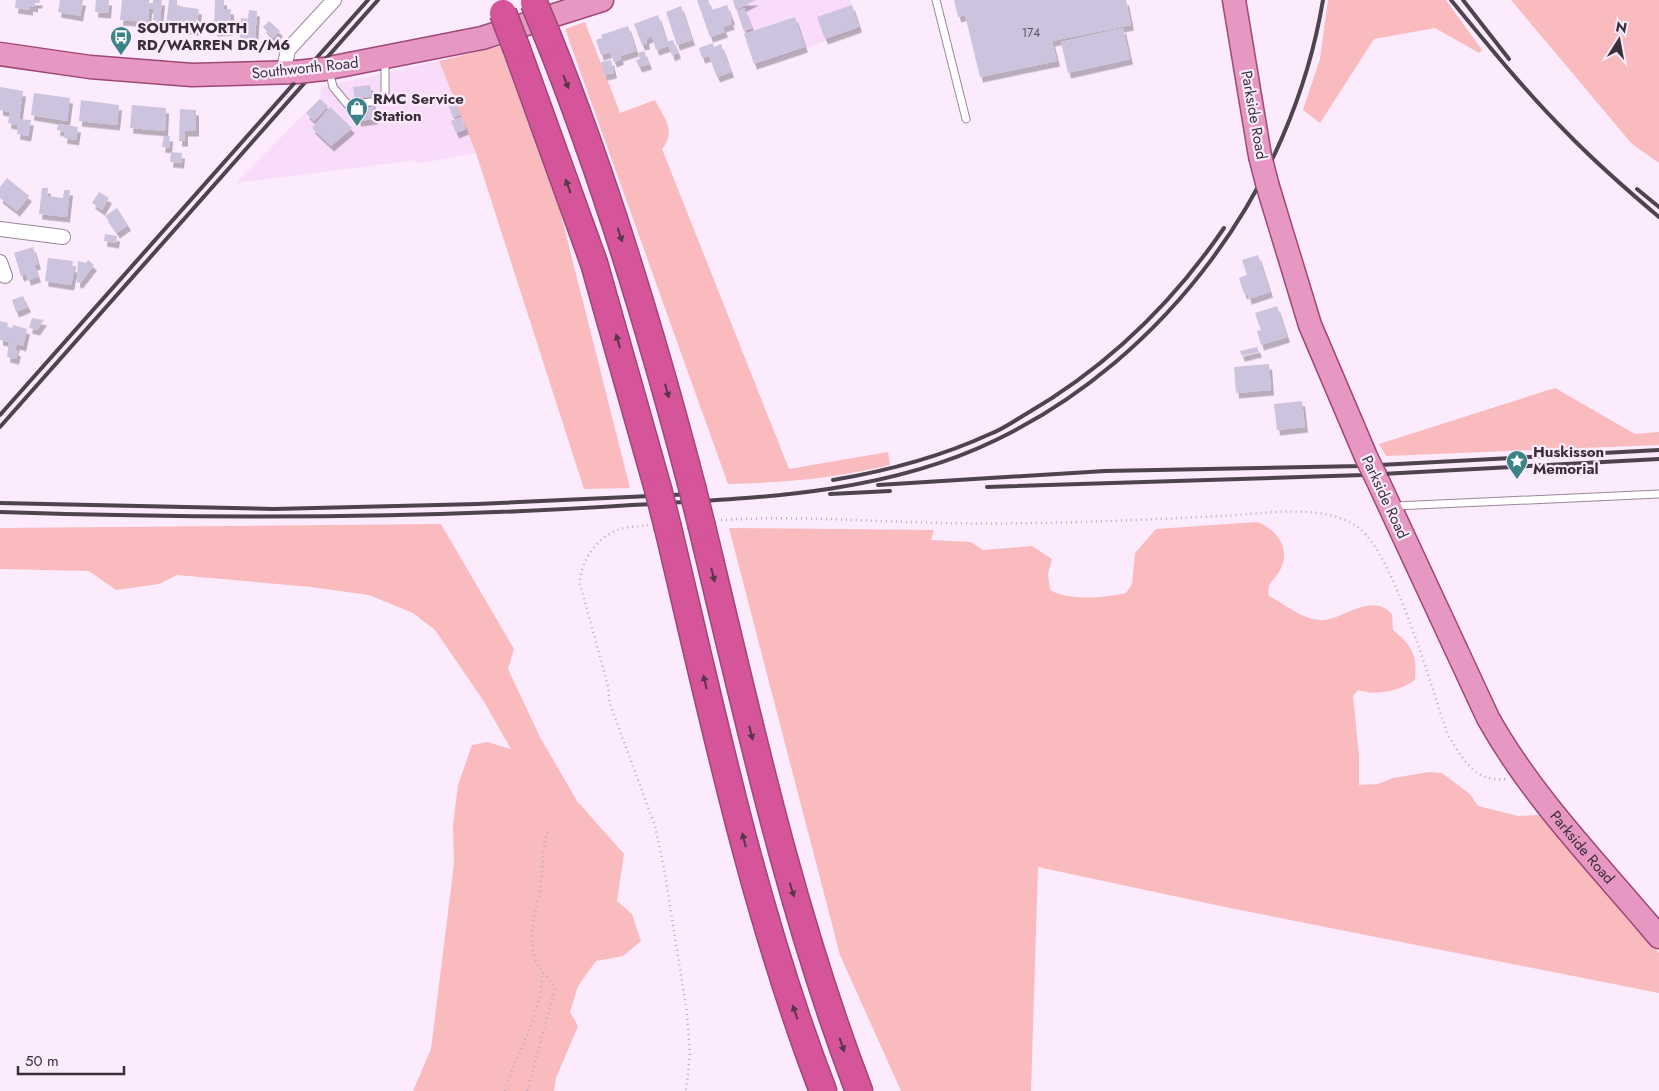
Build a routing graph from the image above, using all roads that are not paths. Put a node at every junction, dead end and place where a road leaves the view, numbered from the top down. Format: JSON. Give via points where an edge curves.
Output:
{"nodes":[{"id":1,"x":334,"y":0,"type":"edge"},
{"id":2,"x":602,"y":0,"type":"edge"},
{"id":3,"x":936,"y":0,"type":"edge"},
{"id":4,"x":1234,"y":0,"type":"edge"},
{"id":5,"x":534,"y":2,"type":"edge"},
{"id":6,"x":500,"y":6,"type":"edge"},
{"id":7,"x":0,"y":54,"type":"edge"},
{"id":8,"x":384,"y":58,"type":"junction"},
{"id":9,"x":327,"y":68,"type":"junction"},
{"id":10,"x":290,"y":72,"type":"junction"},
{"id":11,"x":966,"y":120,"type":"dead end"},
{"id":12,"x":0,"y":229,"type":"edge"},
{"id":13,"x":64,"y":237,"type":"dead end"},
{"id":14,"x":0,"y":262,"type":"edge"},
{"id":15,"x":5,"y":276,"type":"dead end"},
{"id":16,"x":1659,"y":494,"type":"edge"},
{"id":17,"x":1389,"y":507,"type":"junction"},
{"id":18,"x":1659,"y":937,"type":"edge"},
{"id":19,"x":823,"y":1091,"type":"edge"},
{"id":20,"x":859,"y":1091,"type":"edge"}],
"edges":[{"from":1,"to":10,"type":"street","via":[[288,50]]},
{"from":2,"to":8,"type":"main road","name":"Southworth Road","via":[[482,38]]},
{"from":3,"to":11,"type":"lane"},
{"from":4,"to":17,"type":"main road","name":"Parkside Road","bridge":true,"via":[[1260,156],[1310,325]]},
{"from":5,"to":20,"type":"highway","one_way":true,"bridge":true,"via":[[581,123],[630,266],[692,487],[708,524],[785,866],[815,966]]},
{"from":19,"to":6,"type":"highway","one_way":true,"bridge":true,"via":[[781,972],[751,869],[662,526],[658,489],[627,371],[594,263]]},
{"from":7,"to":10,"type":"main road","name":"Southworth Road","via":[[156,73]]},
{"from":8,"to":9,"type":"main road","name":"Southworth Road"},
{"from":8,"to":9,"type":"lane","via":[[385,100],[348,104],[333,87]]},
{"from":9,"to":10,"type":"main road","name":"Southworth Road","bridge":true},
{"from":12,"to":13,"type":"street"},
{"from":14,"to":15,"type":"street"},
{"from":16,"to":17,"type":"lane"},
{"from":17,"to":18,"type":"main road","name":"Parkside Road","via":[[1488,718],[1520,770]]}]}
